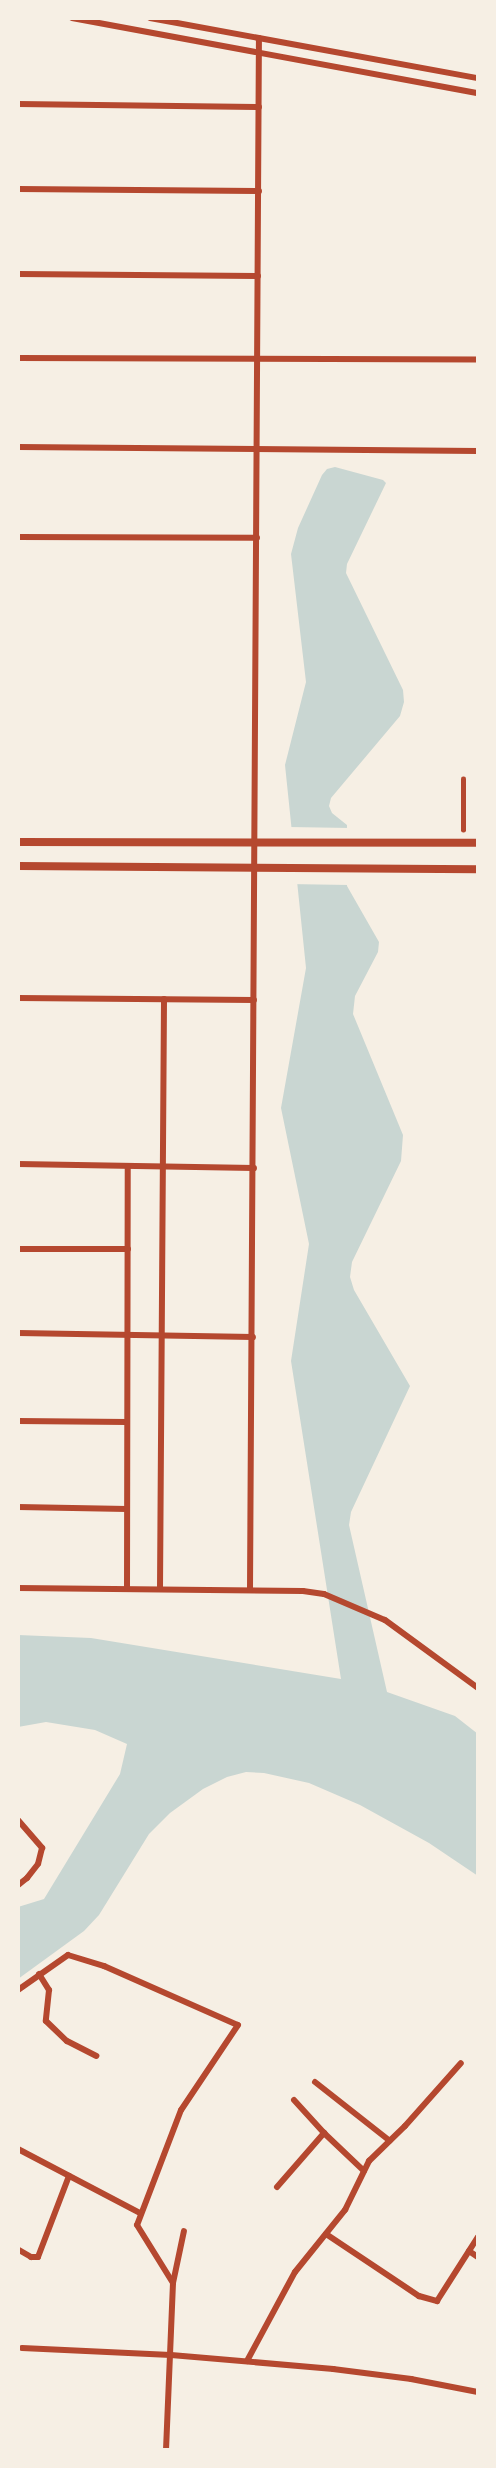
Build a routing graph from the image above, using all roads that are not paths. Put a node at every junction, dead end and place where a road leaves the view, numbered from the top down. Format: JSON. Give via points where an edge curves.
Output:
{"nodes":[{"id":1,"x":72,"y":18,"type":"edge"},
{"id":2,"x":150,"y":18,"type":"edge"},
{"id":3,"x":188,"y":21,"type":"edge"},
{"id":4,"x":259,"y":38,"type":"junction"},
{"id":5,"x":260,"y":53,"type":"junction"},
{"id":6,"x":478,"y":78,"type":"edge"},
{"id":7,"x":478,"y":93,"type":"edge"},
{"id":8,"x":18,"y":104,"type":"edge"},
{"id":9,"x":259,"y":107,"type":"junction"},
{"id":10,"x":18,"y":189,"type":"edge"},
{"id":11,"x":259,"y":191,"type":"junction"},
{"id":12,"x":18,"y":274,"type":"edge"},
{"id":13,"x":258,"y":276,"type":"junction"},
{"id":14,"x":18,"y":358,"type":"edge"},
{"id":15,"x":256,"y":359,"type":"junction"},
{"id":16,"x":478,"y":360,"type":"edge"},
{"id":17,"x":18,"y":447,"type":"edge"},
{"id":18,"x":257,"y":450,"type":"junction"},
{"id":19,"x":478,"y":451,"type":"edge"},
{"id":20,"x":18,"y":537,"type":"edge"},
{"id":21,"x":257,"y":538,"type":"junction"},
{"id":22,"x":464,"y":779,"type":"dead end"},
{"id":23,"x":463,"y":830,"type":"dead end"},
{"id":24,"x":18,"y":842,"type":"edge"},
{"id":25,"x":255,"y":843,"type":"junction"},
{"id":26,"x":478,"y":843,"type":"edge"},
{"id":27,"x":18,"y":866,"type":"edge"},
{"id":28,"x":255,"y":867,"type":"junction"},
{"id":29,"x":478,"y":869,"type":"edge"},
{"id":30,"x":18,"y":998,"type":"edge"},
{"id":31,"x":164,"y":999,"type":"junction"},
{"id":32,"x":254,"y":1000,"type":"junction"},
{"id":33,"x":18,"y":1164,"type":"edge"},
{"id":34,"x":128,"y":1166,"type":"junction"},
{"id":35,"x":163,"y":1167,"type":"junction"},
{"id":36,"x":254,"y":1168,"type":"junction"},
{"id":37,"x":18,"y":1249,"type":"edge"},
{"id":38,"x":128,"y":1249,"type":"junction"},
{"id":39,"x":18,"y":1334,"type":"edge"},
{"id":40,"x":128,"y":1335,"type":"junction"},
{"id":41,"x":162,"y":1335,"type":"junction"},
{"id":42,"x":253,"y":1338,"type":"junction"},
{"id":43,"x":18,"y":1421,"type":"edge"},
{"id":44,"x":127,"y":1422,"type":"junction"},
{"id":45,"x":18,"y":1508,"type":"edge"},
{"id":46,"x":127,"y":1509,"type":"junction"},
{"id":47,"x":18,"y":1587,"type":"edge"},
{"id":48,"x":127,"y":1588,"type":"junction"},
{"id":49,"x":160,"y":1588,"type":"junction"},
{"id":50,"x":250,"y":1590,"type":"junction"},
{"id":51,"x":478,"y":1688,"type":"edge"},
{"id":52,"x":18,"y":1820,"type":"edge"},
{"id":53,"x":18,"y":1885,"type":"edge"},
{"id":54,"x":39,"y":1974,"type":"junction"},
{"id":55,"x":18,"y":1990,"type":"edge"},
{"id":56,"x":96,"y":2056,"type":"dead end"},
{"id":57,"x":460,"y":2063,"type":"dead end"},
{"id":58,"x":315,"y":2082,"type":"dead end"},
{"id":59,"x":294,"y":2100,"type":"dead end"},
{"id":60,"x":324,"y":2133,"type":"junction"},
{"id":61,"x":390,"y":2141,"type":"junction"},
{"id":62,"x":18,"y":2149,"type":"edge"},
{"id":63,"x":364,"y":2171,"type":"junction"},
{"id":64,"x":69,"y":2176,"type":"junction"},
{"id":65,"x":277,"y":2187,"type":"dead end"},
{"id":66,"x":140,"y":2213,"type":"junction"},
{"id":67,"x":184,"y":2231,"type":"dead end"},
{"id":68,"x":326,"y":2234,"type":"junction"},
{"id":69,"x":478,"y":2237,"type":"edge"},
{"id":70,"x":19,"y":2250,"type":"edge"},
{"id":71,"x":469,"y":2251,"type":"junction"},
{"id":72,"x":478,"y":2257,"type":"edge"},
{"id":73,"x":173,"y":2283,"type":"junction"},
{"id":74,"x":22,"y":2348,"type":"dead end"},
{"id":75,"x":171,"y":2355,"type":"junction"},
{"id":76,"x":246,"y":2361,"type":"junction"},
{"id":77,"x":478,"y":2392,"type":"edge"},
{"id":78,"x":166,"y":2450,"type":"edge"}],
"edges":[{"from":1,"to":5,"type":"street"},
{"from":2,"to":3,"type":"street"},
{"from":3,"to":4,"type":"street"},
{"from":4,"to":5,"type":"street"},
{"from":4,"to":6,"type":"street"},
{"from":5,"to":7,"type":"street"},
{"from":5,"to":9,"type":"street"},
{"from":8,"to":9,"type":"street"},
{"from":9,"to":11,"type":"street"},
{"from":10,"to":11,"type":"street"},
{"from":11,"to":13,"type":"street"},
{"from":12,"to":13,"type":"street"},
{"from":13,"to":15,"type":"street"},
{"from":14,"to":15,"type":"street"},
{"from":15,"to":16,"type":"street"},
{"from":15,"to":18,"type":"street"},
{"from":17,"to":18,"type":"street"},
{"from":18,"to":19,"type":"street"},
{"from":18,"to":21,"type":"street"},
{"from":20,"to":21,"type":"street"},
{"from":21,"to":25,"type":"street"},
{"from":22,"to":23,"type":"street"},
{"from":24,"to":25,"type":"street"},
{"from":25,"to":26,"type":"street"},
{"from":25,"to":28,"type":"street"},
{"from":27,"to":28,"type":"street"},
{"from":28,"to":29,"type":"street"},
{"from":28,"to":32,"type":"street"},
{"from":30,"to":31,"type":"street"},
{"from":31,"to":32,"type":"street"},
{"from":31,"to":35,"type":"street"},
{"from":32,"to":36,"type":"street"},
{"from":33,"to":34,"type":"street"},
{"from":34,"to":35,"type":"street"},
{"from":34,"to":38,"type":"street"},
{"from":35,"to":36,"type":"street"},
{"from":35,"to":41,"type":"street"},
{"from":36,"to":42,"type":"street"},
{"from":37,"to":38,"type":"street"},
{"from":38,"to":40,"type":"street"},
{"from":39,"to":40,"type":"street"},
{"from":40,"to":41,"type":"street"},
{"from":40,"to":44,"type":"street"},
{"from":41,"to":42,"type":"street"},
{"from":41,"to":49,"type":"street"},
{"from":42,"to":50,"type":"street"},
{"from":43,"to":44,"type":"street"},
{"from":44,"to":46,"type":"street"},
{"from":45,"to":46,"type":"street"},
{"from":46,"to":48,"type":"street"},
{"from":47,"to":48,"type":"street"},
{"from":48,"to":49,"type":"street"},
{"from":49,"to":50,"type":"street"},
{"from":50,"to":51,"type":"street","via":[[324,1594],[375,1614]]},
{"from":52,"to":53,"type":"street","via":[[42,1848],[38,1864]]},
{"from":54,"to":55,"type":"street"},
{"from":54,"to":56,"type":"street","via":[[49,1990],[46,2021],[68,2041]]},
{"from":54,"to":66,"type":"street","via":[[68,1955],[104,1966],[238,2025],[181,2110]]},
{"from":57,"to":61,"type":"street"},
{"from":58,"to":61,"type":"street"},
{"from":59,"to":60,"type":"street"},
{"from":60,"to":63,"type":"street"},
{"from":60,"to":65,"type":"street"},
{"from":61,"to":63,"type":"street"},
{"from":62,"to":64,"type":"street"},
{"from":63,"to":68,"type":"street","via":[[345,2210]]},
{"from":64,"to":66,"type":"street"},
{"from":64,"to":70,"type":"street","via":[[38,2257]]},
{"from":66,"to":73,"type":"street","via":[[137,2225]]},
{"from":67,"to":73,"type":"street"},
{"from":68,"to":71,"type":"street","via":[[419,2296],[437,2301]]},
{"from":68,"to":76,"type":"street","via":[[295,2272]]},
{"from":69,"to":71,"type":"street"},
{"from":71,"to":72,"type":"street"},
{"from":73,"to":75,"type":"street"},
{"from":74,"to":75,"type":"street"},
{"from":75,"to":76,"type":"street"},
{"from":75,"to":78,"type":"street"},
{"from":76,"to":77,"type":"street","via":[[411,2379]]}]}
